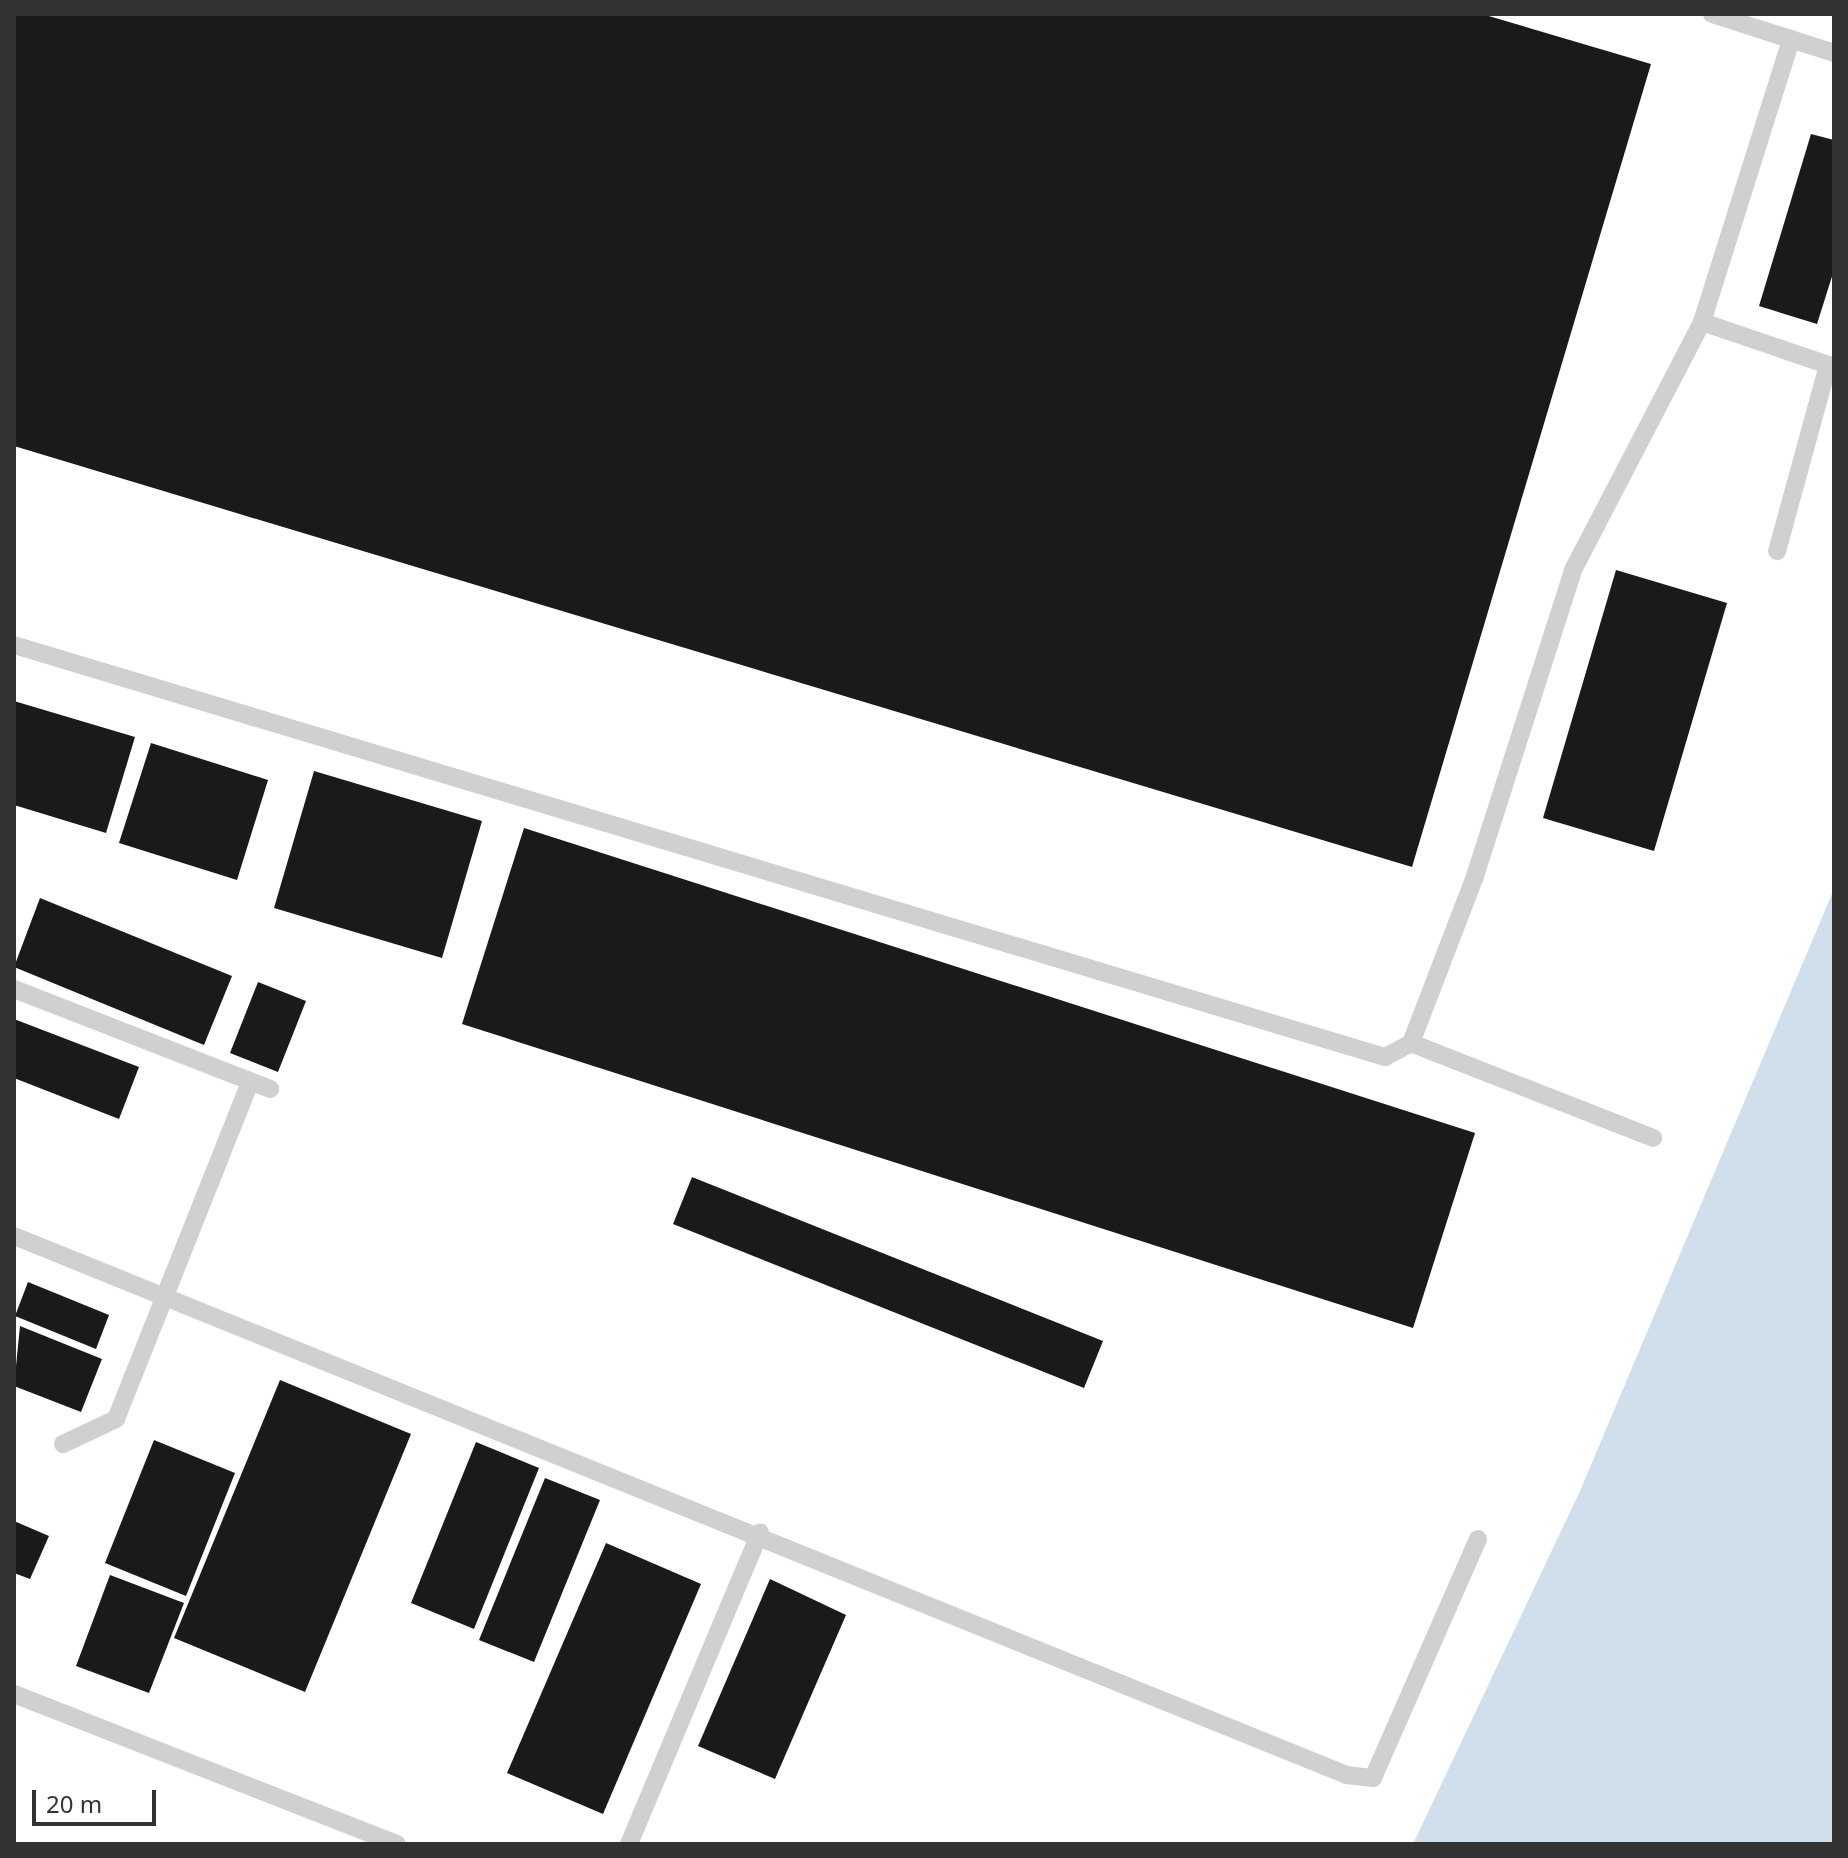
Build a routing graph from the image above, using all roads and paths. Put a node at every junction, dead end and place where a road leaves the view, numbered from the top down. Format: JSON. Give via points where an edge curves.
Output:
{"nodes":[{"id":1,"x":1712,"y":14,"type":"edge"},
{"id":2,"x":1791,"y":39,"type":"junction"},
{"id":3,"x":1834,"y":53,"type":"edge"},
{"id":4,"x":1702,"y":322,"type":"junction"},
{"id":5,"x":1777,"y":551,"type":"dead end"},
{"id":6,"x":14,"y":645,"type":"edge"},
{"id":7,"x":14,"y":989,"type":"edge"},
{"id":8,"x":1411,"y":1043,"type":"junction"},
{"id":9,"x":250,"y":1082,"type":"junction"},
{"id":10,"x":270,"y":1089,"type":"dead end"},
{"id":11,"x":1653,"y":1138,"type":"dead end"},
{"id":12,"x":14,"y":1236,"type":"edge"},
{"id":13,"x":169,"y":1296,"type":"junction"},
{"id":14,"x":63,"y":1444,"type":"dead end"},
{"id":15,"x":760,"y":1532,"type":"junction"},
{"id":16,"x":1478,"y":1539,"type":"dead end"},
{"id":17,"x":14,"y":1694,"type":"edge"},
{"id":18,"x":397,"y":1844,"type":"edge"},
{"id":19,"x":629,"y":1844,"type":"edge"}],
"edges":[{"from":1,"to":2,"type":"lane"},
{"from":2,"to":3,"type":"lane"},
{"from":2,"to":4,"type":"lane"},
{"from":4,"to":5,"type":"lane","via":[[1828,365]]},
{"from":4,"to":8,"type":"lane","via":[[1573,570],[1475,876]]},
{"from":6,"to":8,"type":"lane","via":[[1385,1057]]},
{"from":7,"to":9,"type":"lane"},
{"from":8,"to":11,"type":"lane"},
{"from":9,"to":10,"type":"lane"},
{"from":9,"to":13,"type":"lane"},
{"from":12,"to":13,"type":"lane"},
{"from":13,"to":14,"type":"lane","via":[[116,1419]]},
{"from":13,"to":15,"type":"lane"},
{"from":15,"to":16,"type":"lane","via":[[1347,1775],[1373,1778]]},
{"from":15,"to":19,"type":"lane"},
{"from":17,"to":18,"type":"lane"}]}
